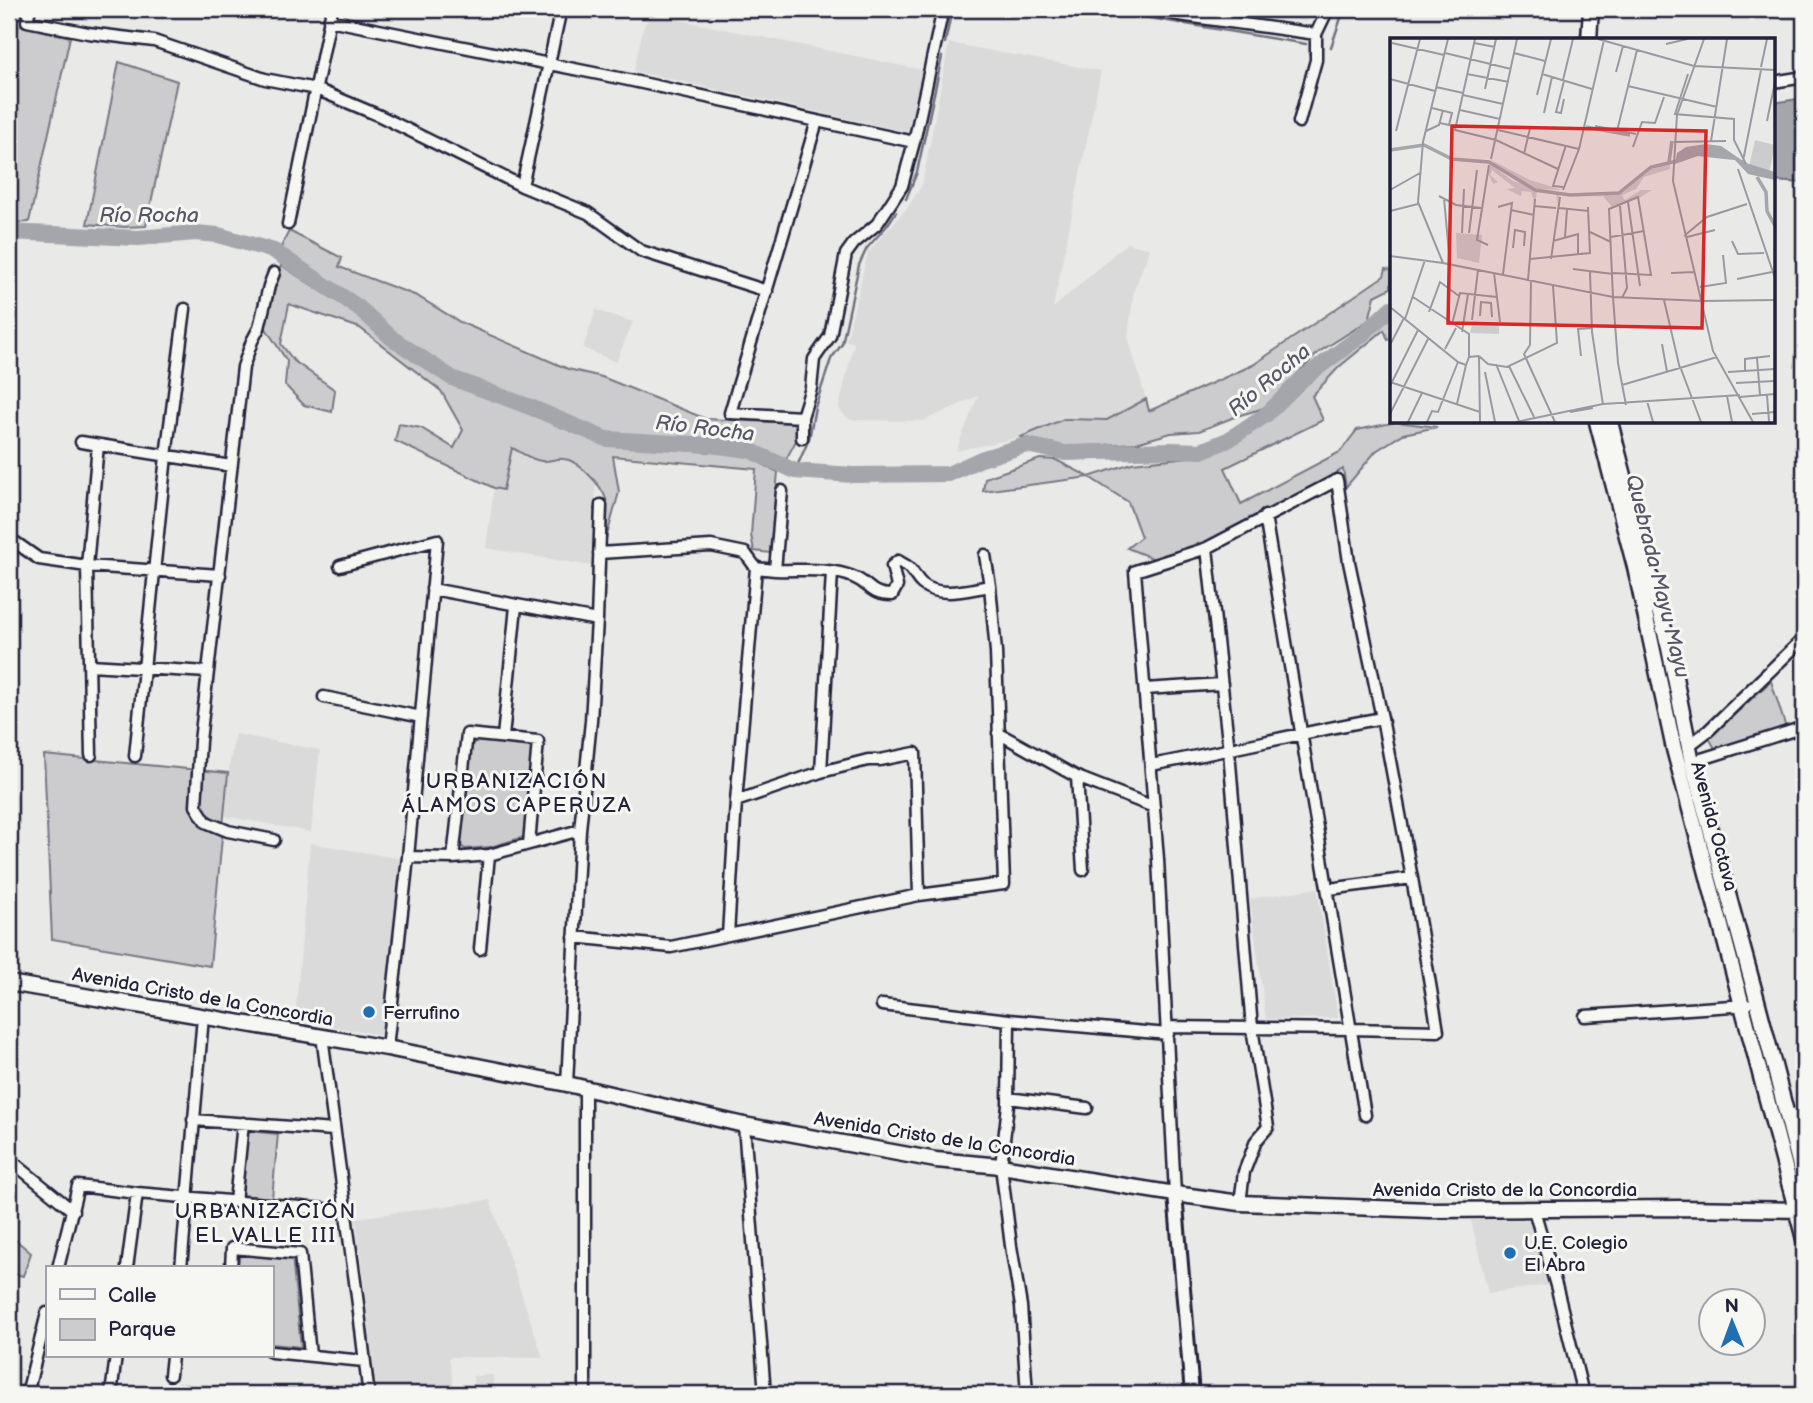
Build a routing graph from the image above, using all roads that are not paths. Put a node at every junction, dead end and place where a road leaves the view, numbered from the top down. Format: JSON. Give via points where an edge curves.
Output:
{"nodes":[{"id":1,"x":30,"y":9,"type":"edge"},
{"id":2,"x":561,"y":9,"type":"edge"},
{"id":3,"x":943,"y":9,"type":"edge"},
{"id":4,"x":1151,"y":9,"type":"edge"},
{"id":5,"x":1328,"y":9,"type":"edge"},
{"id":6,"x":1591,"y":9,"type":"edge"},
{"id":7,"x":1180,"y":12,"type":"edge"},
{"id":8,"x":330,"y":14,"type":"edge"},
{"id":9,"x":1316,"y":34,"type":"junction"},
{"id":10,"x":1588,"y":38,"type":"edge"},
{"id":11,"x":549,"y":64,"type":"junction"},
{"id":12,"x":1804,"y":77,"type":"edge"},
{"id":13,"x":1774,"y":82,"type":"edge"},
{"id":14,"x":316,"y":89,"type":"junction"},
{"id":15,"x":817,"y":121,"type":"junction"},
{"id":16,"x":1299,"y":122,"type":"dead end"},
{"id":17,"x":915,"y":142,"type":"junction"},
{"id":18,"x":522,"y":186,"type":"junction"},
{"id":19,"x":288,"y":224,"type":"dead end"},
{"id":20,"x":274,"y":273,"type":"dead end"},
{"id":21,"x":767,"y":291,"type":"junction"},
{"id":22,"x":185,"y":309,"type":"dead end"},
{"id":23,"x":802,"y":417,"type":"junction"},
{"id":24,"x":1598,"y":424,"type":"edge"},
{"id":25,"x":1611,"y":424,"type":"edge"},
{"id":26,"x":802,"y":438,"type":"dead end"},
{"id":27,"x":81,"y":442,"type":"dead end"},
{"id":28,"x":98,"y":445,"type":"junction"},
{"id":29,"x":166,"y":456,"type":"junction"},
{"id":30,"x":231,"y":466,"type":"junction"},
{"id":31,"x":782,"y":491,"type":"dead end"},
{"id":32,"x":601,"y":505,"type":"dead end"},
{"id":33,"x":1265,"y":516,"type":"junction"},
{"id":34,"x":9,"y":538,"type":"edge"},
{"id":35,"x":1208,"y":548,"type":"junction"},
{"id":36,"x":599,"y":553,"type":"junction"},
{"id":37,"x":985,"y":555,"type":"dead end"},
{"id":38,"x":87,"y":566,"type":"junction"},
{"id":39,"x":340,"y":566,"type":"dead end"},
{"id":40,"x":756,"y":568,"type":"junction"},
{"id":41,"x":153,"y":569,"type":"junction"},
{"id":42,"x":775,"y":570,"type":"junction"},
{"id":43,"x":832,"y":572,"type":"junction"},
{"id":44,"x":220,"y":575,"type":"junction"},
{"id":45,"x":990,"y":586,"type":"junction"},
{"id":46,"x":432,"y":589,"type":"junction"},
{"id":47,"x":516,"y":606,"type":"junction"},
{"id":48,"x":597,"y":620,"type":"junction"},
{"id":49,"x":1804,"y":638,"type":"edge"},
{"id":50,"x":90,"y":665,"type":"junction"},
{"id":51,"x":145,"y":668,"type":"junction"},
{"id":52,"x":208,"y":673,"type":"junction"},
{"id":53,"x":1222,"y":684,"type":"junction"},
{"id":54,"x":1145,"y":689,"type":"junction"},
{"id":55,"x":324,"y":697,"type":"dead end"},
{"id":56,"x":421,"y":717,"type":"junction"},
{"id":57,"x":1382,"y":718,"type":"junction"},
{"id":58,"x":1804,"y":727,"type":"edge"},
{"id":59,"x":998,"y":733,"type":"junction"},
{"id":60,"x":1302,"y":733,"type":"junction"},
{"id":61,"x":503,"y":737,"type":"junction"},
{"id":62,"x":1682,"y":748,"type":"junction"},
{"id":63,"x":1229,"y":751,"type":"junction"},
{"id":64,"x":91,"y":755,"type":"dead end"},
{"id":65,"x":135,"y":756,"type":"dead end"},
{"id":66,"x":1692,"y":762,"type":"junction"},
{"id":67,"x":1151,"y":765,"type":"junction"},
{"id":68,"x":821,"y":772,"type":"junction"},
{"id":69,"x":1077,"y":777,"type":"junction"},
{"id":70,"x":736,"y":801,"type":"junction"},
{"id":71,"x":1154,"y":807,"type":"junction"},
{"id":72,"x":580,"y":830,"type":"junction"},
{"id":73,"x":274,"y":840,"type":"dead end"},
{"id":74,"x":530,"y":844,"type":"junction"},
{"id":75,"x":489,"y":855,"type":"junction"},
{"id":76,"x":408,"y":857,"type":"junction"},
{"id":77,"x":453,"y":858,"type":"junction"},
{"id":78,"x":1083,"y":870,"type":"dead end"},
{"id":79,"x":1412,"y":878,"type":"junction"},
{"id":80,"x":1329,"y":889,"type":"junction"},
{"id":81,"x":919,"y":895,"type":"junction"},
{"id":82,"x":729,"y":935,"type":"junction"},
{"id":83,"x":574,"y":937,"type":"junction"},
{"id":84,"x":480,"y":949,"type":"dead end"},
{"id":85,"x":9,"y":983,"type":"edge"},
{"id":86,"x":882,"y":1004,"type":"dead end"},
{"id":87,"x":1758,"y":1004,"type":"junction"},
{"id":88,"x":1743,"y":1006,"type":"junction"},
{"id":89,"x":1585,"y":1016,"type":"dead end"},
{"id":90,"x":203,"y":1017,"type":"junction"},
{"id":91,"x":1009,"y":1020,"type":"junction"},
{"id":92,"x":1252,"y":1028,"type":"junction"},
{"id":93,"x":1350,"y":1028,"type":"junction"},
{"id":94,"x":1167,"y":1031,"type":"junction"},
{"id":95,"x":322,"y":1036,"type":"junction"},
{"id":96,"x":387,"y":1048,"type":"junction"},
{"id":97,"x":567,"y":1084,"type":"junction"},
{"id":98,"x":585,"y":1088,"type":"junction"},
{"id":99,"x":1008,"y":1098,"type":"junction"},
{"id":100,"x":1087,"y":1108,"type":"dead end"},
{"id":101,"x":1804,"y":1112,"type":"edge"},
{"id":102,"x":1365,"y":1115,"type":"dead end"},
{"id":103,"x":1788,"y":1115,"type":"junction"},
{"id":104,"x":193,"y":1119,"type":"junction"},
{"id":105,"x":243,"y":1123,"type":"junction"},
{"id":106,"x":744,"y":1125,"type":"junction"},
{"id":107,"x":334,"y":1130,"type":"junction"},
{"id":108,"x":9,"y":1159,"type":"edge"},
{"id":109,"x":1001,"y":1166,"type":"junction"},
{"id":110,"x":1804,"y":1181,"type":"edge"},
{"id":111,"x":137,"y":1193,"type":"junction"},
{"id":112,"x":1175,"y":1195,"type":"junction"},
{"id":113,"x":188,"y":1198,"type":"junction"},
{"id":114,"x":235,"y":1202,"type":"junction"},
{"id":115,"x":1240,"y":1203,"type":"junction"},
{"id":116,"x":1534,"y":1210,"type":"junction"},
{"id":117,"x":1800,"y":1210,"type":"edge"},
{"id":118,"x":73,"y":1211,"type":"junction"},
{"id":119,"x":346,"y":1211,"type":"junction"},
{"id":120,"x":1804,"y":1239,"type":"edge"},
{"id":121,"x":59,"y":1266,"type":"edge"},
{"id":122,"x":127,"y":1266,"type":"edge"},
{"id":123,"x":181,"y":1266,"type":"edge"},
{"id":124,"x":231,"y":1266,"type":"edge"},
{"id":125,"x":46,"y":1317,"type":"edge"},
{"id":126,"x":273,"y":1352,"type":"edge"},
{"id":127,"x":310,"y":1355,"type":"junction"},
{"id":128,"x":116,"y":1358,"type":"edge"},
{"id":129,"x":172,"y":1358,"type":"edge"},
{"id":130,"x":364,"y":1361,"type":"junction"},
{"id":131,"x":170,"y":1375,"type":"dead end"},
{"id":132,"x":368,"y":1388,"type":"dead end"},
{"id":133,"x":27,"y":1394,"type":"edge"},
{"id":134,"x":111,"y":1394,"type":"edge"},
{"id":135,"x":585,"y":1394,"type":"edge"},
{"id":136,"x":765,"y":1394,"type":"edge"},
{"id":137,"x":1027,"y":1394,"type":"edge"},
{"id":138,"x":1192,"y":1394,"type":"edge"},
{"id":139,"x":1583,"y":1394,"type":"edge"}],
"edges":[{"from":1,"to":14,"type":"street","via":[[27,21],[153,41],[265,79]]},
{"from":2,"to":11,"type":"street"},
{"from":3,"to":17,"type":"street"},
{"from":4,"to":7,"type":"street"},
{"from":5,"to":9,"type":"street"},
{"from":6,"to":10,"type":"main road"},
{"from":7,"to":9,"type":"street"},
{"from":8,"to":11,"type":"street"},
{"from":8,"to":14,"type":"street"},
{"from":9,"to":16,"type":"street","via":[[1316,60]]},
{"from":11,"to":15,"type":"street"},
{"from":11,"to":18,"type":"street"},
{"from":12,"to":13,"type":"street"},
{"from":14,"to":18,"type":"street"},
{"from":14,"to":19,"type":"street"},
{"from":15,"to":17,"type":"street"},
{"from":15,"to":21,"type":"street"},
{"from":17,"to":23,"type":"street","via":[[902,186],[877,224],[846,254],[830,336],[814,359]]},
{"from":18,"to":21,"type":"street","via":[[588,214],[641,251]]},
{"from":20,"to":30,"type":"street","via":[[243,367]]},
{"from":21,"to":23,"type":"street","via":[[730,413]]},
{"from":22,"to":29,"type":"street"},
{"from":23,"to":26,"type":"street"},
{"from":24,"to":62,"type":"main road","name":"Avenida Octava"},
{"from":25,"to":62,"type":"main road","name":"Avenida Octava","via":[[1663,622]]},
{"from":27,"to":28,"type":"street"},
{"from":28,"to":29,"type":"street"},
{"from":28,"to":38,"type":"street"},
{"from":29,"to":30,"type":"street"},
{"from":29,"to":41,"type":"street"},
{"from":30,"to":44,"type":"street"},
{"from":31,"to":42,"type":"street"},
{"from":32,"to":36,"type":"street"},
{"from":33,"to":35,"type":"street"},
{"from":33,"to":57,"type":"street","via":[[1337,480]]},
{"from":33,"to":60,"type":"street"},
{"from":34,"to":38,"type":"street","via":[[40,559]]},
{"from":35,"to":53,"type":"street"},
{"from":35,"to":54,"type":"street","via":[[1135,571]]},
{"from":36,"to":40,"type":"street","via":[[711,546],[745,553]]},
{"from":36,"to":48,"type":"street"},
{"from":37,"to":45,"type":"street"},
{"from":38,"to":41,"type":"street"},
{"from":38,"to":50,"type":"street"},
{"from":39,"to":46,"type":"street","via":[[437,540]]},
{"from":40,"to":42,"type":"street"},
{"from":40,"to":70,"type":"street"},
{"from":41,"to":44,"type":"street"},
{"from":41,"to":51,"type":"street"},
{"from":42,"to":43,"type":"street"},
{"from":43,"to":45,"type":"street","via":[[854,577],[878,595],[892,595],[897,586],[892,566],[898,561],[912,569],[926,588],[940,592]]},
{"from":43,"to":68,"type":"street"},
{"from":44,"to":52,"type":"street"},
{"from":45,"to":59,"type":"street"},
{"from":46,"to":47,"type":"street"},
{"from":46,"to":56,"type":"street"},
{"from":47,"to":48,"type":"street"},
{"from":47,"to":61,"type":"street"},
{"from":48,"to":72,"type":"street"},
{"from":49,"to":62,"type":"street","via":[[1708,732]]},
{"from":50,"to":51,"type":"street"},
{"from":50,"to":64,"type":"street"},
{"from":51,"to":52,"type":"street"},
{"from":51,"to":65,"type":"street"},
{"from":52,"to":73,"type":"street","via":[[196,806],[206,822]]},
{"from":53,"to":54,"type":"street"},
{"from":53,"to":63,"type":"street"},
{"from":54,"to":67,"type":"street"},
{"from":55,"to":56,"type":"street"},
{"from":56,"to":76,"type":"street"},
{"from":57,"to":60,"type":"street"},
{"from":57,"to":79,"type":"street"},
{"from":58,"to":66,"type":"street"},
{"from":59,"to":69,"type":"street"},
{"from":59,"to":81,"type":"street","via":[[1004,884]]},
{"from":60,"to":63,"type":"street"},
{"from":60,"to":80,"type":"street"},
{"from":61,"to":74,"type":"street","via":[[538,741]]},
{"from":61,"to":77,"type":"street","via":[[467,734]]},
{"from":62,"to":66,"type":"main road","name":"Avenida Octava"},
{"from":62,"to":88,"type":"main road","name":"Avenida Octava"},
{"from":63,"to":67,"type":"street"},
{"from":63,"to":92,"type":"street"},
{"from":66,"to":87,"type":"main road","name":"Avenida Octava"},
{"from":67,"to":71,"type":"street"},
{"from":68,"to":70,"type":"street"},
{"from":68,"to":81,"type":"street","via":[[915,753]]},
{"from":69,"to":71,"type":"street"},
{"from":69,"to":78,"type":"street"},
{"from":70,"to":82,"type":"street"},
{"from":71,"to":94,"type":"street"},
{"from":72,"to":74,"type":"street"},
{"from":72,"to":83,"type":"street"},
{"from":74,"to":75,"type":"street"},
{"from":75,"to":77,"type":"street"},
{"from":75,"to":84,"type":"street"},
{"from":76,"to":77,"type":"street"},
{"from":76,"to":96,"type":"street"},
{"from":79,"to":80,"type":"street"},
{"from":79,"to":93,"type":"street","via":[[1438,1031]]},
{"from":80,"to":93,"type":"street"},
{"from":81,"to":82,"type":"street"},
{"from":82,"to":83,"type":"street","via":[[671,947]]},
{"from":83,"to":97,"type":"street"},
{"from":85,"to":90,"type":"main road","name":"Avenida Cristo de la Concordia"},
{"from":86,"to":91,"type":"street"},
{"from":87,"to":88,"type":"street"},
{"from":87,"to":103,"type":"main road","name":"Avenida Octava"},
{"from":88,"to":89,"type":"street"},
{"from":88,"to":117,"type":"main road","name":"Avenida Octava"},
{"from":90,"to":95,"type":"main road","name":"Avenida Cristo de la Concordia"},
{"from":90,"to":104,"type":"street"},
{"from":91,"to":94,"type":"street"},
{"from":91,"to":99,"type":"street"},
{"from":92,"to":93,"type":"street"},
{"from":92,"to":94,"type":"street"},
{"from":92,"to":115,"type":"street","via":[[1268,1127],[1256,1141],[1244,1172]]},
{"from":93,"to":102,"type":"street"},
{"from":94,"to":112,"type":"street"},
{"from":95,"to":96,"type":"main road","name":"Avenida Cristo de la Concordia"},
{"from":95,"to":107,"type":"street"},
{"from":96,"to":97,"type":"main road","name":"Avenida Cristo de la Concordia"},
{"from":97,"to":98,"type":"main road","name":"Avenida Cristo de la Concordia"},
{"from":98,"to":106,"type":"main road","name":"Avenida Cristo de la Concordia"},
{"from":98,"to":135,"type":"street"},
{"from":99,"to":100,"type":"street"},
{"from":99,"to":109,"type":"street"},
{"from":101,"to":103,"type":"street"},
{"from":103,"to":110,"type":"main road","name":"Avenida Octava"},
{"from":104,"to":105,"type":"street"},
{"from":104,"to":113,"type":"street"},
{"from":105,"to":107,"type":"street"},
{"from":105,"to":114,"type":"street"},
{"from":106,"to":109,"type":"main road","name":"Avenida Cristo de la Concordia","via":[[936,1160]]},
{"from":106,"to":136,"type":"street"},
{"from":107,"to":119,"type":"street"},
{"from":108,"to":118,"type":"street"},
{"from":109,"to":112,"type":"main road","name":"Avenida Cristo de la Concordia"},
{"from":109,"to":137,"type":"street","via":[[1021,1306]]},
{"from":111,"to":113,"type":"street"},
{"from":111,"to":118,"type":"street","via":[[78,1186]]},
{"from":111,"to":122,"type":"street"},
{"from":112,"to":115,"type":"main road","name":"Avenida Cristo de la Concordia"},
{"from":112,"to":138,"type":"street"},
{"from":113,"to":114,"type":"street"},
{"from":113,"to":123,"type":"street"},
{"from":114,"to":119,"type":"street"},
{"from":115,"to":116,"type":"main road","name":"Avenida Cristo de la Concordia"},
{"from":116,"to":117,"type":"main road","name":"Avenida Cristo de la Concordia"},
{"from":116,"to":139,"type":"street"},
{"from":117,"to":120,"type":"main road","name":"Avenida Octava"},
{"from":118,"to":121,"type":"street"},
{"from":119,"to":130,"type":"street"},
{"from":124,"to":127,"type":"street","via":[[232,1248],[300,1254]]},
{"from":125,"to":133,"type":"street"},
{"from":126,"to":127,"type":"street"},
{"from":127,"to":130,"type":"street"},
{"from":128,"to":134,"type":"street"},
{"from":129,"to":131,"type":"street"},
{"from":130,"to":132,"type":"street"}]}
